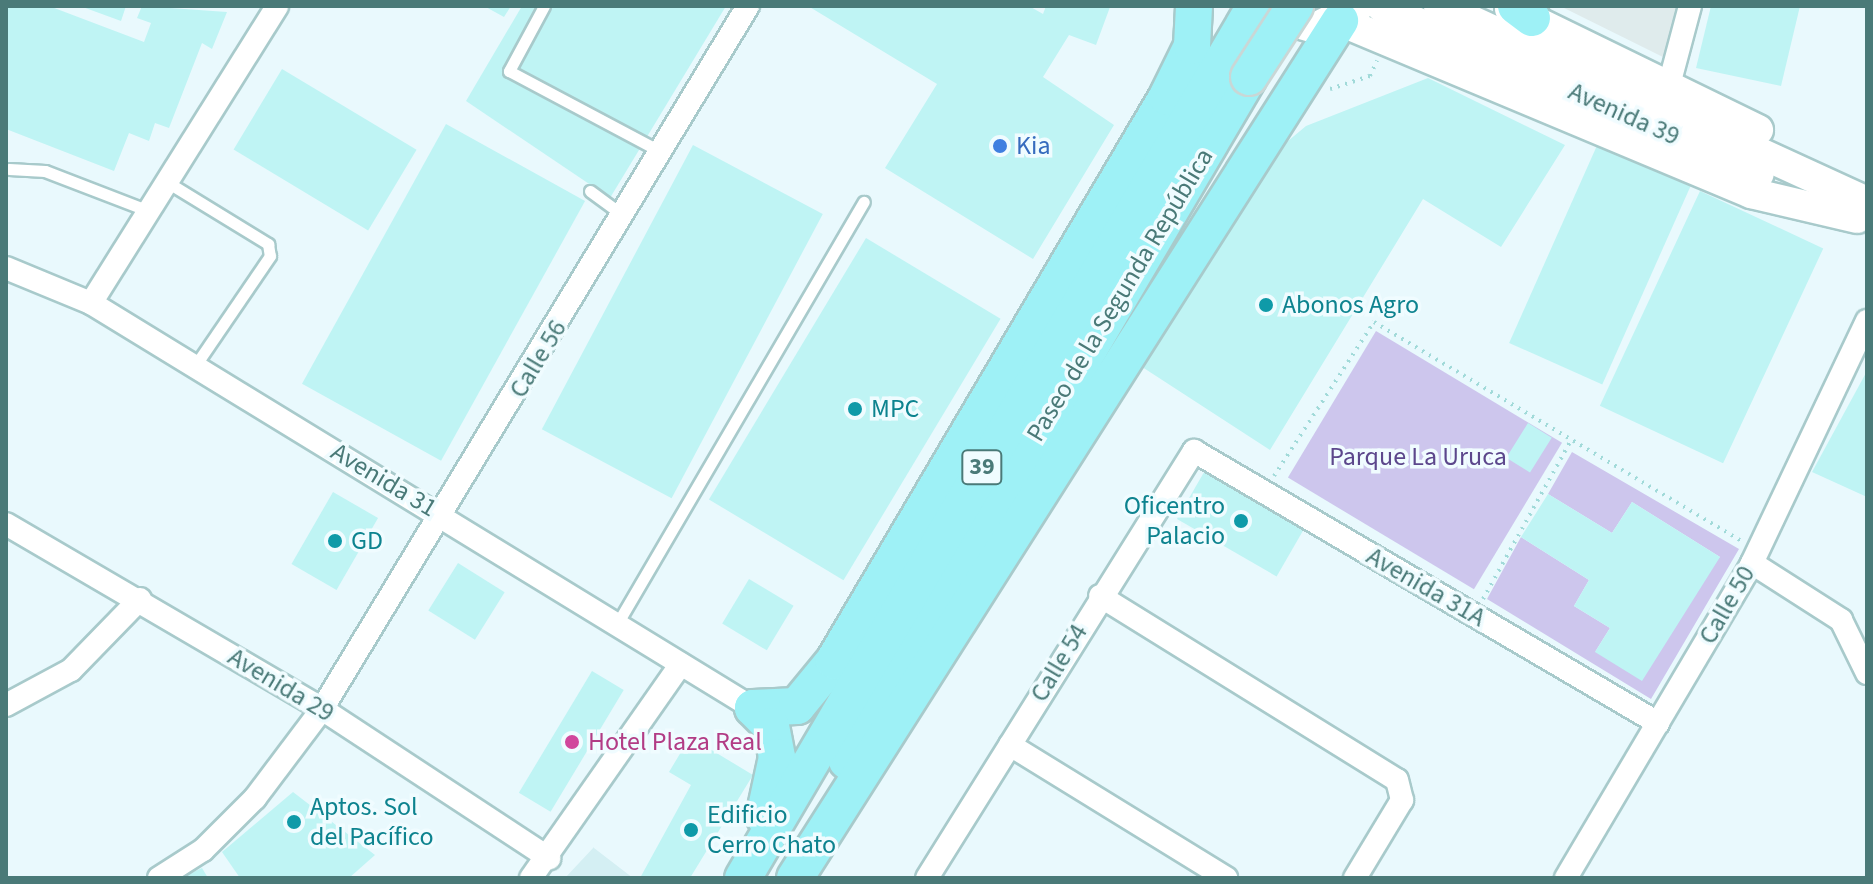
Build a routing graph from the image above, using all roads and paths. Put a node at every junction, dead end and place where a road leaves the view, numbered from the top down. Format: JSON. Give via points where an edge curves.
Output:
{"nodes":[{"id":1,"x":277,"y":6,"type":"edge"},
{"id":2,"x":544,"y":6,"type":"edge"},
{"id":3,"x":748,"y":6,"type":"edge"},
{"id":4,"x":1194,"y":6,"type":"edge"},
{"id":5,"x":1229,"y":6,"type":"edge"},
{"id":6,"x":1257,"y":6,"type":"edge"},
{"id":7,"x":1295,"y":6,"type":"edge"},
{"id":8,"x":1439,"y":6,"type":"edge"},
{"id":9,"x":1690,"y":6,"type":"edge"},
{"id":10,"x":1382,"y":7,"type":"edge"},
{"id":11,"x":1517,"y":10,"type":"edge"},
{"id":12,"x":1350,"y":13,"type":"edge"},
{"id":13,"x":1387,"y":41,"type":"junction"},
{"id":14,"x":1235,"y":69,"type":"junction"},
{"id":15,"x":1669,"y":85,"type":"junction"},
{"id":16,"x":1322,"y":93,"type":"dead end"},
{"id":17,"x":1167,"y":97,"type":"junction"},
{"id":18,"x":663,"y":153,"type":"junction"},
{"id":19,"x":9,"y":169,"type":"dead end"},
{"id":20,"x":167,"y":182,"type":"junction"},
{"id":21,"x":590,"y":191,"type":"dead end"},
{"id":22,"x":864,"y":202,"type":"dead end"},
{"id":23,"x":1864,"y":210,"type":"edge"},
{"id":24,"x":149,"y":211,"type":"junction"},
{"id":25,"x":625,"y":216,"type":"junction"},
{"id":26,"x":6,"y":268,"type":"edge"},
{"id":27,"x":91,"y":303,"type":"junction"},
{"id":28,"x":1867,"y":321,"type":"edge"},
{"id":29,"x":195,"y":366,"type":"junction"},
{"id":30,"x":1571,"y":442,"type":"junction"},
{"id":31,"x":1194,"y":451,"type":"joint"},
{"id":32,"x":1264,"y":492,"type":"junction"},
{"id":33,"x":443,"y":516,"type":"junction"},
{"id":34,"x":6,"y":524,"type":"edge"},
{"id":35,"x":1755,"y":557,"type":"junction"},
{"id":36,"x":1100,"y":596,"type":"junction"},
{"id":37,"x":140,"y":599,"type":"junction"},
{"id":38,"x":1473,"y":615,"type":"junction"},
{"id":39,"x":617,"y":624,"type":"junction"},
{"id":40,"x":834,"y":661,"type":"junction"},
{"id":41,"x":681,"y":664,"type":"junction"},
{"id":42,"x":1866,"y":665,"type":"edge"},
{"id":43,"x":6,"y":705,"type":"edge"},
{"id":44,"x":753,"y":708,"type":"junction"},
{"id":45,"x":322,"y":709,"type":"junction"},
{"id":46,"x":1658,"y":723,"type":"junction"},
{"id":47,"x":1010,"y":745,"type":"junction"},
{"id":48,"x":780,"y":812,"type":"junction"},
{"id":49,"x":549,"y":858,"type":"junction"},
{"id":50,"x":744,"y":876,"type":"edge"},
{"id":51,"x":159,"y":878,"type":"edge"},
{"id":52,"x":531,"y":878,"type":"edge"},
{"id":53,"x":783,"y":878,"type":"edge"},
{"id":54,"x":795,"y":878,"type":"edge"},
{"id":55,"x":927,"y":878,"type":"edge"},
{"id":56,"x":1226,"y":878,"type":"edge"},
{"id":57,"x":1355,"y":878,"type":"edge"},
{"id":58,"x":1566,"y":878,"type":"edge"}],
"edges":[{"from":1,"to":20,"type":"street"},
{"from":2,"to":18,"type":"lane","via":[[509,71]]},
{"from":3,"to":18,"type":"street","name":"Calle 56"},
{"from":4,"to":17,"type":"highway","via":[[1192,46]]},
{"from":5,"to":17,"type":"highway"},
{"from":6,"to":12,"type":"main road","via":[[1292,26]]},
{"from":6,"to":14,"type":"highway","name":"Paseo de la Segunda República","number":"39"},
{"from":7,"to":14,"type":"highway","name":"Paseo de la Segunda República","number":"39","bridge":true},
{"from":8,"to":23,"type":"main road","name":"Avenida 39"},
{"from":9,"to":15,"type":"street"},
{"from":10,"to":23,"type":"main road","name":"Avenida 39"},
{"from":11,"to":15,"type":"main road"},
{"from":12,"to":13,"type":"main road"},
{"from":12,"to":54,"type":"highway"},
{"from":13,"to":16,"type":"path","via":[[1370,76]]},
{"from":13,"to":23,"type":"main road","via":[[1751,193]]},
{"from":14,"to":48,"type":"highway","name":"Paseo de la Segunda República","number":"39"},
{"from":14,"to":53,"type":"highway","name":"Paseo de la Segunda República","number":"39"},
{"from":15,"to":23,"type":"main road","via":[[1770,136]]},
{"from":17,"to":40,"type":"highway"},
{"from":18,"to":25,"type":"street","name":"Calle 56"},
{"from":19,"to":24,"type":"lane","via":[[45,171]]},
{"from":20,"to":24,"type":"street"},
{"from":20,"to":29,"type":"lane","via":[[268,244],[270,256]]},
{"from":21,"to":25,"type":"lane"},
{"from":22,"to":39,"type":"lane"},
{"from":24,"to":27,"type":"street"},
{"from":25,"to":33,"type":"street","name":"Calle 56"},
{"from":26,"to":27,"type":"street","name":"Avenida 31"},
{"from":27,"to":29,"type":"street","name":"Avenida 31"},
{"from":28,"to":35,"type":"street","name":"Calle 50"},
{"from":29,"to":33,"type":"street","name":"Avenida 31"},
{"from":30,"to":32,"type":"path","via":[[1374,322]]},
{"from":30,"to":35,"type":"path"},
{"from":30,"to":38,"type":"path"},
{"from":31,"to":32,"type":"street","name":"Avenida 31A"},
{"from":31,"to":36,"type":"street","name":"Calle 54"},
{"from":32,"to":38,"type":"street","name":"Avenida 31A"},
{"from":33,"to":39,"type":"street","name":"Avenida 31"},
{"from":33,"to":45,"type":"street","name":"Calle 56"},
{"from":34,"to":37,"type":"street","name":"Avenida 29"},
{"from":35,"to":42,"type":"street","via":[[1841,620]]},
{"from":35,"to":46,"type":"street","name":"Calle 50"},
{"from":36,"to":47,"type":"street","name":"Calle 54"},
{"from":36,"to":57,"type":"street","via":[[1402,788]]},
{"from":37,"to":43,"type":"street","via":[[71,670]]},
{"from":37,"to":45,"type":"street","name":"Avenida 29"},
{"from":38,"to":46,"type":"street","name":"Avenida 31A"},
{"from":39,"to":41,"type":"street","name":"Avenida 31"},
{"from":40,"to":44,"type":"highway","via":[[797,706]]},
{"from":40,"to":48,"type":"highway"},
{"from":41,"to":44,"type":"street","name":"Avenida 31"},
{"from":41,"to":49,"type":"street"},
{"from":44,"to":50,"type":"highway","via":[[771,726],[777,757]]},
{"from":45,"to":49,"type":"street","name":"Avenida 29"},
{"from":45,"to":51,"type":"street","name":"Calle 56","via":[[255,798],[203,850]]},
{"from":46,"to":58,"type":"street","name":"Calle 50"},
{"from":47,"to":55,"type":"street","name":"Calle 54"},
{"from":47,"to":56,"type":"street"},
{"from":48,"to":50,"type":"highway","name":"Paseo de la Segunda República","number":"39"},
{"from":49,"to":52,"type":"street"}]}
